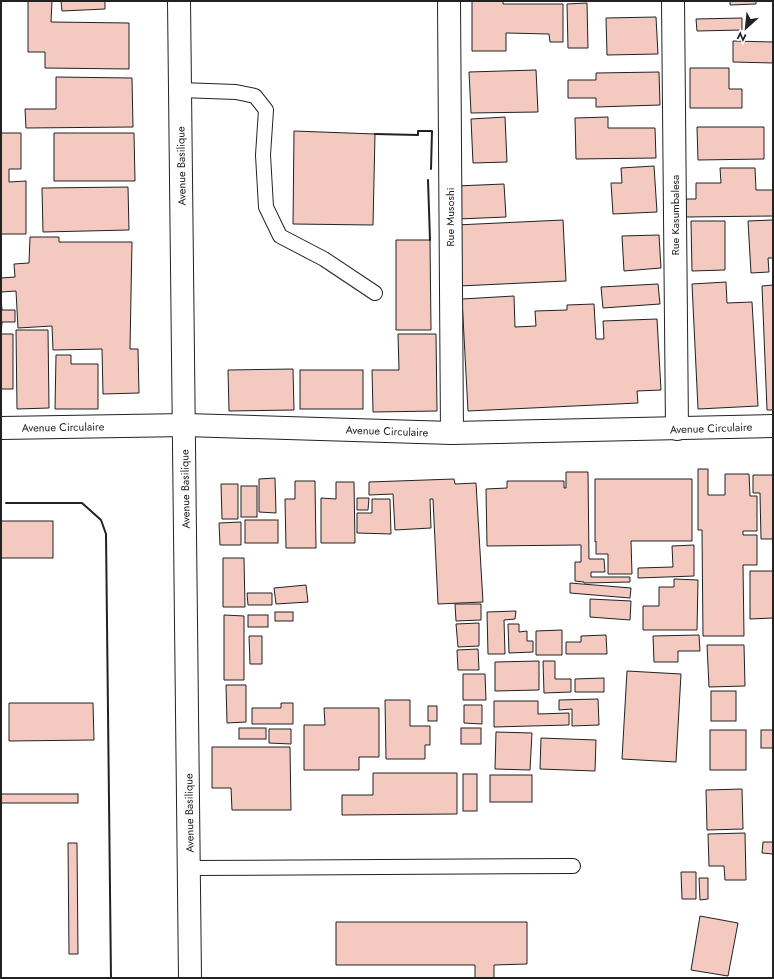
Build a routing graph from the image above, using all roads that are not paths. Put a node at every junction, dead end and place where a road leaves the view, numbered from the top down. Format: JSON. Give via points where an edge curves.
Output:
{"nodes":[{"id":1,"x":179,"y":1,"type":"edge"},
{"id":2,"x":448,"y":1,"type":"edge"},
{"id":3,"x":673,"y":1,"type":"edge"},
{"id":4,"x":180,"y":90,"type":"junction"},
{"id":5,"x":375,"y":293,"type":"dead end"},
{"id":6,"x":185,"y":425,"type":"junction"},
{"id":7,"x":773,"y":426,"type":"edge"},
{"id":8,"x":1,"y":428,"type":"edge"},
{"id":9,"x":676,"y":429,"type":"junction"},
{"id":10,"x":452,"y":433,"type":"junction"},
{"id":11,"x":573,"y":866,"type":"dead end"},
{"id":12,"x":189,"y":868,"type":"junction"},
{"id":13,"x":190,"y":978,"type":"edge"}],
"edges":[{"from":1,"to":4,"type":"street","name":"Avenue Basilique"},
{"from":2,"to":10,"type":"street","name":"Rue Musoshi"},
{"from":3,"to":9,"type":"street","name":"Rue Kasumbalesa"},
{"from":4,"to":5,"type":"lane","via":[[236,92],[255,96],[266,110],[263,155],[266,207],[280,236],[324,259]]},
{"from":4,"to":6,"type":"street","name":"Avenue Basilique"},
{"from":6,"to":8,"type":"street","name":"Avenue Circulaire"},
{"from":6,"to":10,"type":"street","name":"Avenue Circulaire"},
{"from":6,"to":12,"type":"street","name":"Avenue Basilique"},
{"from":7,"to":9,"type":"street","name":"Avenue Circulaire"},
{"from":9,"to":10,"type":"street","name":"Avenue Circulaire"},
{"from":11,"to":12,"type":"lane"},
{"from":12,"to":13,"type":"street","name":"Avenue Basilique"}]}
